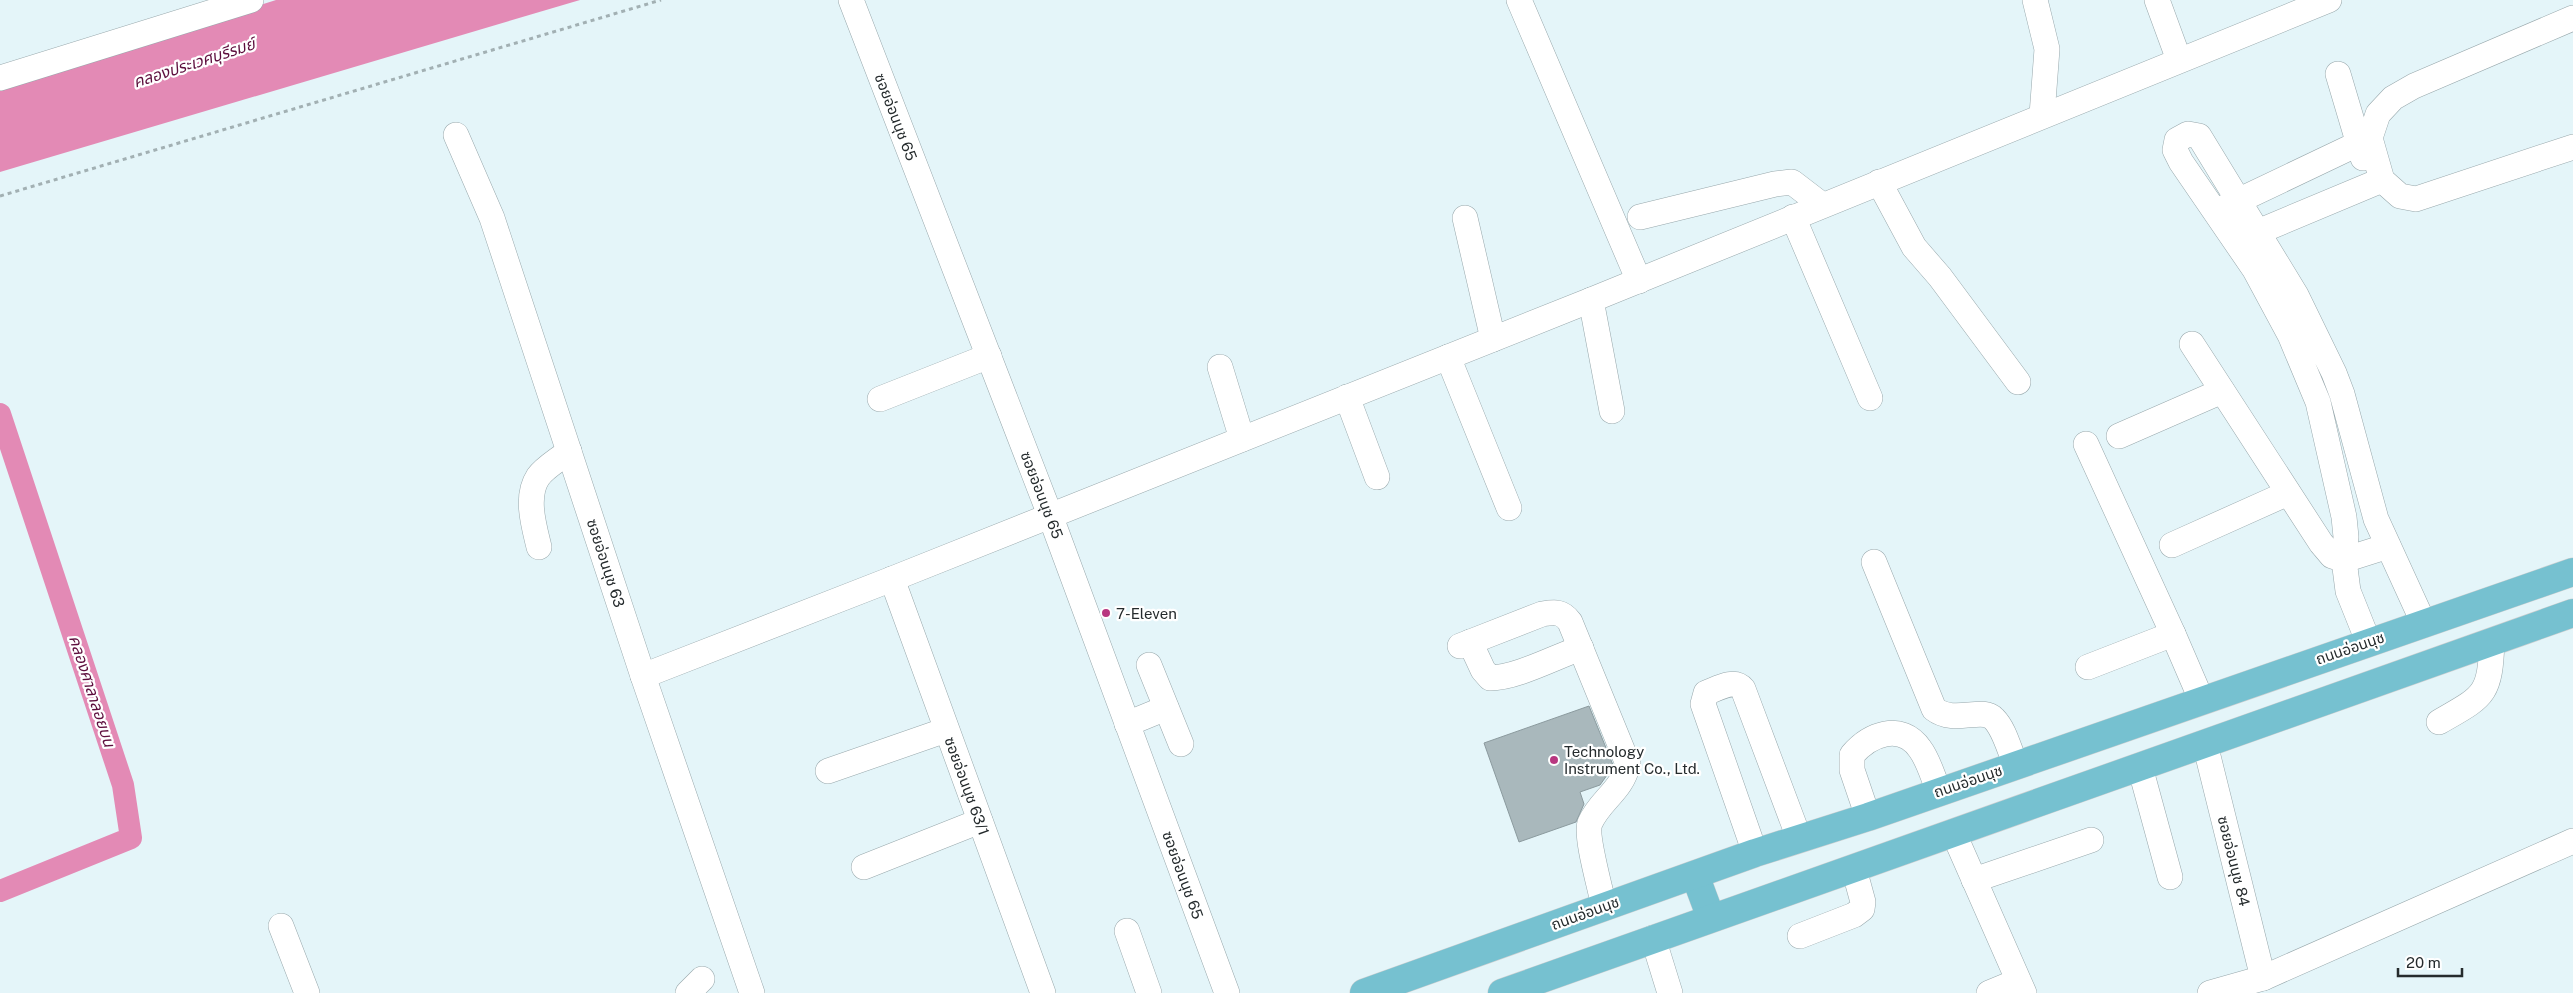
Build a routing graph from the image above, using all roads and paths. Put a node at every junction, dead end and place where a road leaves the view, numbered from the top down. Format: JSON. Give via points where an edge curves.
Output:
{"nodes":[{"id":1,"x":251,"y":0,"type":"edge"},
{"id":2,"x":661,"y":0,"type":"edge"},
{"id":3,"x":851,"y":0,"type":"edge"},
{"id":4,"x":1519,"y":0,"type":"edge"},
{"id":5,"x":2035,"y":0,"type":"edge"},
{"id":6,"x":2157,"y":0,"type":"edge"},
{"id":7,"x":2314,"y":3,"type":"edge"},
{"id":8,"x":2573,"y":18,"type":"edge"},
{"id":9,"x":2179,"y":60,"type":"junction"},
{"id":10,"x":2338,"y":74,"type":"dead end"},
{"id":11,"x":0,"y":78,"type":"edge"},
{"id":12,"x":2042,"y":115,"type":"junction"},
{"id":13,"x":456,"y":135,"type":"dead end"},
{"id":14,"x":2364,"y":141,"type":"junction"},
{"id":15,"x":2573,"y":147,"type":"edge"},
{"id":16,"x":1879,"y":182,"type":"junction"},
{"id":17,"x":2376,"y":182,"type":"junction"},
{"id":18,"x":0,"y":196,"type":"edge"},
{"id":19,"x":2238,"y":200,"type":"junction"},
{"id":20,"x":1822,"y":205,"type":"junction"},
{"id":21,"x":2216,"y":212,"type":"junction"},
{"id":22,"x":1640,"y":216,"type":"dead end"},
{"id":23,"x":1793,"y":217,"type":"junction"},
{"id":24,"x":1465,"y":218,"type":"dead end"},
{"id":25,"x":2246,"y":236,"type":"junction"},
{"id":26,"x":1639,"y":281,"type":"junction"},
{"id":27,"x":1591,"y":300,"type":"junction"},
{"id":28,"x":1493,"y":339,"type":"junction"},
{"id":29,"x":2192,"y":344,"type":"dead end"},
{"id":30,"x":989,"y":356,"type":"junction"},
{"id":31,"x":1448,"y":357,"type":"junction"},
{"id":32,"x":1220,"y":367,"type":"dead end"},
{"id":33,"x":2018,"y":382,"type":"dead end"},
{"id":34,"x":2222,"y":391,"type":"junction"},
{"id":35,"x":2342,"y":394,"type":"junction"},
{"id":36,"x":1347,"y":397,"type":"junction"},
{"id":37,"x":1870,"y":398,"type":"dead end"},
{"id":38,"x":880,"y":400,"type":"dead end"},
{"id":39,"x":2318,"y":402,"type":"junction"},
{"id":40,"x":1612,"y":411,"type":"dead end"},
{"id":41,"x":2120,"y":436,"type":"dead end"},
{"id":42,"x":1242,"y":439,"type":"junction"},
{"id":43,"x":2086,"y":444,"type":"dead end"},
{"id":44,"x":569,"y":451,"type":"junction"},
{"id":45,"x":1377,"y":477,"type":"dead end"},
{"id":46,"x":2288,"y":493,"type":"junction"},
{"id":47,"x":1509,"y":508,"type":"dead end"},
{"id":48,"x":1050,"y":515,"type":"junction"},
{"id":49,"x":2172,"y":545,"type":"dead end"},
{"id":50,"x":2388,"y":546,"type":"junction"},
{"id":51,"x":539,"y":547,"type":"dead end"},
{"id":52,"x":2344,"y":560,"type":"junction"},
{"id":53,"x":1874,"y":562,"type":"dead end"},
{"id":54,"x":2573,"y":572,"type":"edge"},
{"id":55,"x":892,"y":579,"type":"junction"},
{"id":56,"x":2573,"y":613,"type":"edge"},
{"id":57,"x":2424,"y":624,"type":"junction"},
{"id":58,"x":2174,"y":634,"type":"junction"},
{"id":59,"x":2368,"y":641,"type":"junction"},
{"id":60,"x":2492,"y":641,"type":"junction"},
{"id":61,"x":1581,"y":648,"type":"junction"},
{"id":62,"x":1149,"y":665,"type":"dead end"},
{"id":63,"x":2088,"y":667,"type":"dead end"},
{"id":64,"x":643,"y":676,"type":"junction"},
{"id":65,"x":2201,"y":699,"type":"junction"},
{"id":66,"x":1166,"y":708,"type":"junction"},
{"id":67,"x":2439,"y":722,"type":"dead end"},
{"id":68,"x":1127,"y":724,"type":"junction"},
{"id":69,"x":946,"y":730,"type":"junction"},
{"id":70,"x":1181,"y":744,"type":"dead end"},
{"id":71,"x":2205,"y":744,"type":"junction"},
{"id":72,"x":2016,"y":765,"type":"junction"},
{"id":73,"x":2140,"y":768,"type":"junction"},
{"id":74,"x":828,"y":771,"type":"dead end"},
{"id":75,"x":1939,"y":791,"type":"junction"},
{"id":76,"x":1868,"y":817,"type":"junction"},
{"id":77,"x":980,"y":821,"type":"junction"},
{"id":78,"x":1954,"y":834,"type":"junction"},
{"id":79,"x":1799,"y":838,"type":"junction"},
{"id":80,"x":2090,"y":840,"type":"dead end"},
{"id":81,"x":2573,"y":841,"type":"edge"},
{"id":82,"x":1755,"y":853,"type":"junction"},
{"id":83,"x":864,"y":867,"type":"dead end"},
{"id":84,"x":1854,"y":870,"type":"junction"},
{"id":85,"x":1695,"y":875,"type":"junction"},
{"id":86,"x":2170,"y":877,"type":"dead end"},
{"id":87,"x":1974,"y":880,"type":"junction"},
{"id":88,"x":1604,"y":907,"type":"junction"},
{"id":89,"x":1711,"y":918,"type":"junction"},
{"id":90,"x":281,"y":926,"type":"dead end"},
{"id":91,"x":1127,"y":931,"type":"dead end"},
{"id":92,"x":1800,"y":936,"type":"dead end"},
{"id":93,"x":1653,"y":938,"type":"junction"},
{"id":94,"x":2258,"y":984,"type":"edge"},
{"id":95,"x":2021,"y":987,"type":"edge"},
{"id":96,"x":307,"y":993,"type":"edge"},
{"id":97,"x":752,"y":993,"type":"edge"},
{"id":98,"x":1043,"y":993,"type":"edge"},
{"id":99,"x":1149,"y":993,"type":"edge"},
{"id":100,"x":1227,"y":993,"type":"edge"},
{"id":101,"x":1364,"y":993,"type":"edge"},
{"id":102,"x":1502,"y":993,"type":"edge"},
{"id":103,"x":1670,"y":993,"type":"edge"},
{"id":104,"x":1989,"y":993,"type":"edge"},
{"id":105,"x":2210,"y":993,"type":"edge"}],
"edges":[{"from":1,"to":11,"type":"street"},
{"from":2,"to":18,"type":"path"},
{"from":3,"to":30,"type":"street","name":"ซอยอ่อนนุช 65"},
{"from":4,"to":26,"type":"street"},
{"from":5,"to":12,"type":"street","via":[[2047,49]]},
{"from":6,"to":9,"type":"street"},
{"from":7,"to":9,"type":"street"},
{"from":8,"to":14,"type":"street","via":[[2393,98],[2378,114]]},
{"from":9,"to":12,"type":"street"},
{"from":10,"to":14,"type":"street"},
{"from":12,"to":16,"type":"street"},
{"from":13,"to":44,"type":"street","name":"ซอยอ่อนนุช 63","via":[[492,218]]},
{"from":14,"to":17,"type":"street"},
{"from":14,"to":19,"type":"street"},
{"from":15,"to":17,"type":"street","via":[[2416,199],[2400,196]]},
{"from":16,"to":20,"type":"street"},
{"from":16,"to":33,"type":"street","via":[[1914,246]]},
{"from":17,"to":25,"type":"street"},
{"from":19,"to":21,"type":"street"},
{"from":19,"to":21,"type":"street","via":[[2199,136],[2188,134],[2177,140],[2176,150],[2181,162]]},
{"from":19,"to":25,"type":"street"},
{"from":20,"to":22,"type":"street","via":[[1792,182]]},
{"from":20,"to":23,"type":"street"},
{"from":21,"to":25,"type":"street"},
{"from":23,"to":26,"type":"street"},
{"from":23,"to":37,"type":"street"},
{"from":24,"to":28,"type":"street"},
{"from":25,"to":35,"type":"street","via":[[2296,295]]},
{"from":25,"to":39,"type":"street"},
{"from":26,"to":27,"type":"street"},
{"from":27,"to":28,"type":"street"},
{"from":27,"to":40,"type":"street"},
{"from":28,"to":31,"type":"street"},
{"from":29,"to":34,"type":"street"},
{"from":30,"to":38,"type":"street"},
{"from":30,"to":48,"type":"street","name":"ซอยอ่อนนุช 65"},
{"from":31,"to":36,"type":"street"},
{"from":31,"to":47,"type":"street"},
{"from":32,"to":42,"type":"street"},
{"from":34,"to":41,"type":"street"},
{"from":34,"to":46,"type":"street"},
{"from":35,"to":39,"type":"street"},
{"from":35,"to":50,"type":"street","via":[[2376,519]]},
{"from":36,"to":42,"type":"street"},
{"from":36,"to":45,"type":"street"},
{"from":39,"to":52,"type":"street","via":[[2344,516]]},
{"from":42,"to":48,"type":"street"},
{"from":43,"to":58,"type":"street"},
{"from":44,"to":51,"type":"street","via":[[538,477],[532,493],[532,515]]},
{"from":44,"to":64,"type":"street","name":"ซอยอ่อนนุช 63"},
{"from":46,"to":49,"type":"street"},
{"from":46,"to":52,"type":"street","via":[[2321,543],[2332,556]]},
{"from":48,"to":55,"type":"street"},
{"from":48,"to":68,"type":"street","name":"ซอยอ่อนนุช 65"},
{"from":50,"to":52,"type":"street"},
{"from":50,"to":57,"type":"street"},
{"from":52,"to":59,"type":"street","via":[[2348,591]]},
{"from":53,"to":72,"type":"street","via":[[1934,709],[1942,715],[1955,717],[1985,714],[1992,717],[1999,725]]},
{"from":54,"to":57,"type":"main road","name":"ถนนอ่อนนุช"},
{"from":55,"to":64,"type":"street"},
{"from":55,"to":69,"type":"street","name":"ซอยอ่อนนุช 63/1"},
{"from":56,"to":60,"type":"main road"},
{"from":57,"to":59,"type":"main road","name":"ถนนอ่อนนุช"},
{"from":58,"to":63,"type":"street"},
{"from":58,"to":65,"type":"street"},
{"from":59,"to":65,"type":"main road","name":"ถนนอ่อนนุช"},
{"from":60,"to":67,"type":"street","via":[[2491,674],[2487,687],[2477,700]]},
{"from":60,"to":71,"type":"main road"},
{"from":61,"to":61,"type":"street","via":[[1498,678],[1490,678],[1465,644],[1555,612],[1565,615]]},
{"from":61,"to":88,"type":"street","via":[[1628,764],[1625,778],[1590,823],[1589,837]]},
{"from":62,"to":66,"type":"street"},
{"from":64,"to":97,"type":"street","name":"ซอยอ่อนนุช 63"},
{"from":65,"to":72,"type":"main road","name":"ถนนอ่อนนุช"},
{"from":66,"to":68,"type":"street"},
{"from":66,"to":70,"type":"street"},
{"from":68,"to":100,"type":"street","name":"ซอยอ่อนนุช 65"},
{"from":69,"to":74,"type":"street"},
{"from":69,"to":77,"type":"street","name":"ซอยอ่อนนุช 63/1"},
{"from":71,"to":73,"type":"main road"},
{"from":71,"to":94,"type":"street","name":"ซอยอ่อนนุช 84"},
{"from":72,"to":75,"type":"main road","name":"ถนนอ่อนนุช"},
{"from":73,"to":78,"type":"main road"},
{"from":73,"to":86,"type":"street"},
{"from":75,"to":76,"type":"main road","name":"ถนนอ่อนนุช"},
{"from":75,"to":76,"type":"street","via":[[1920,749],[1912,741],[1897,733],[1877,734],[1862,743],[1852,755],[1852,770]]},
{"from":76,"to":79,"type":"main road","name":"ถนนอ่อนนุช"},
{"from":77,"to":83,"type":"street"},
{"from":77,"to":98,"type":"street","name":"ซอยอ่อนนุช 63/1"},
{"from":78,"to":84,"type":"main road"},
{"from":78,"to":87,"type":"street"},
{"from":79,"to":82,"type":"main road","name":"ถนนอ่อนนุช"},
{"from":79,"to":82,"type":"street","via":[[1743,689],[1734,683],[1706,693],[1703,704]]},
{"from":80,"to":87,"type":"street"},
{"from":81,"to":94,"type":"street"},
{"from":82,"to":85,"type":"main road","name":"ถนนอ่อนนุช"},
{"from":84,"to":89,"type":"main road"},
{"from":84,"to":92,"type":"street","via":[[1862,909]]},
{"from":85,"to":88,"type":"main road","name":"ถนนอ่อนนุช"},
{"from":85,"to":89,"type":"main road"},
{"from":87,"to":95,"type":"street"},
{"from":88,"to":101,"type":"main road","name":"ถนนอ่อนนุช"},
{"from":89,"to":93,"type":"main road"},
{"from":90,"to":96,"type":"street"},
{"from":91,"to":99,"type":"street"},
{"from":93,"to":102,"type":"main road"},
{"from":93,"to":103,"type":"street"},
{"from":94,"to":105,"type":"street"},
{"from":95,"to":104,"type":"street"}]}
